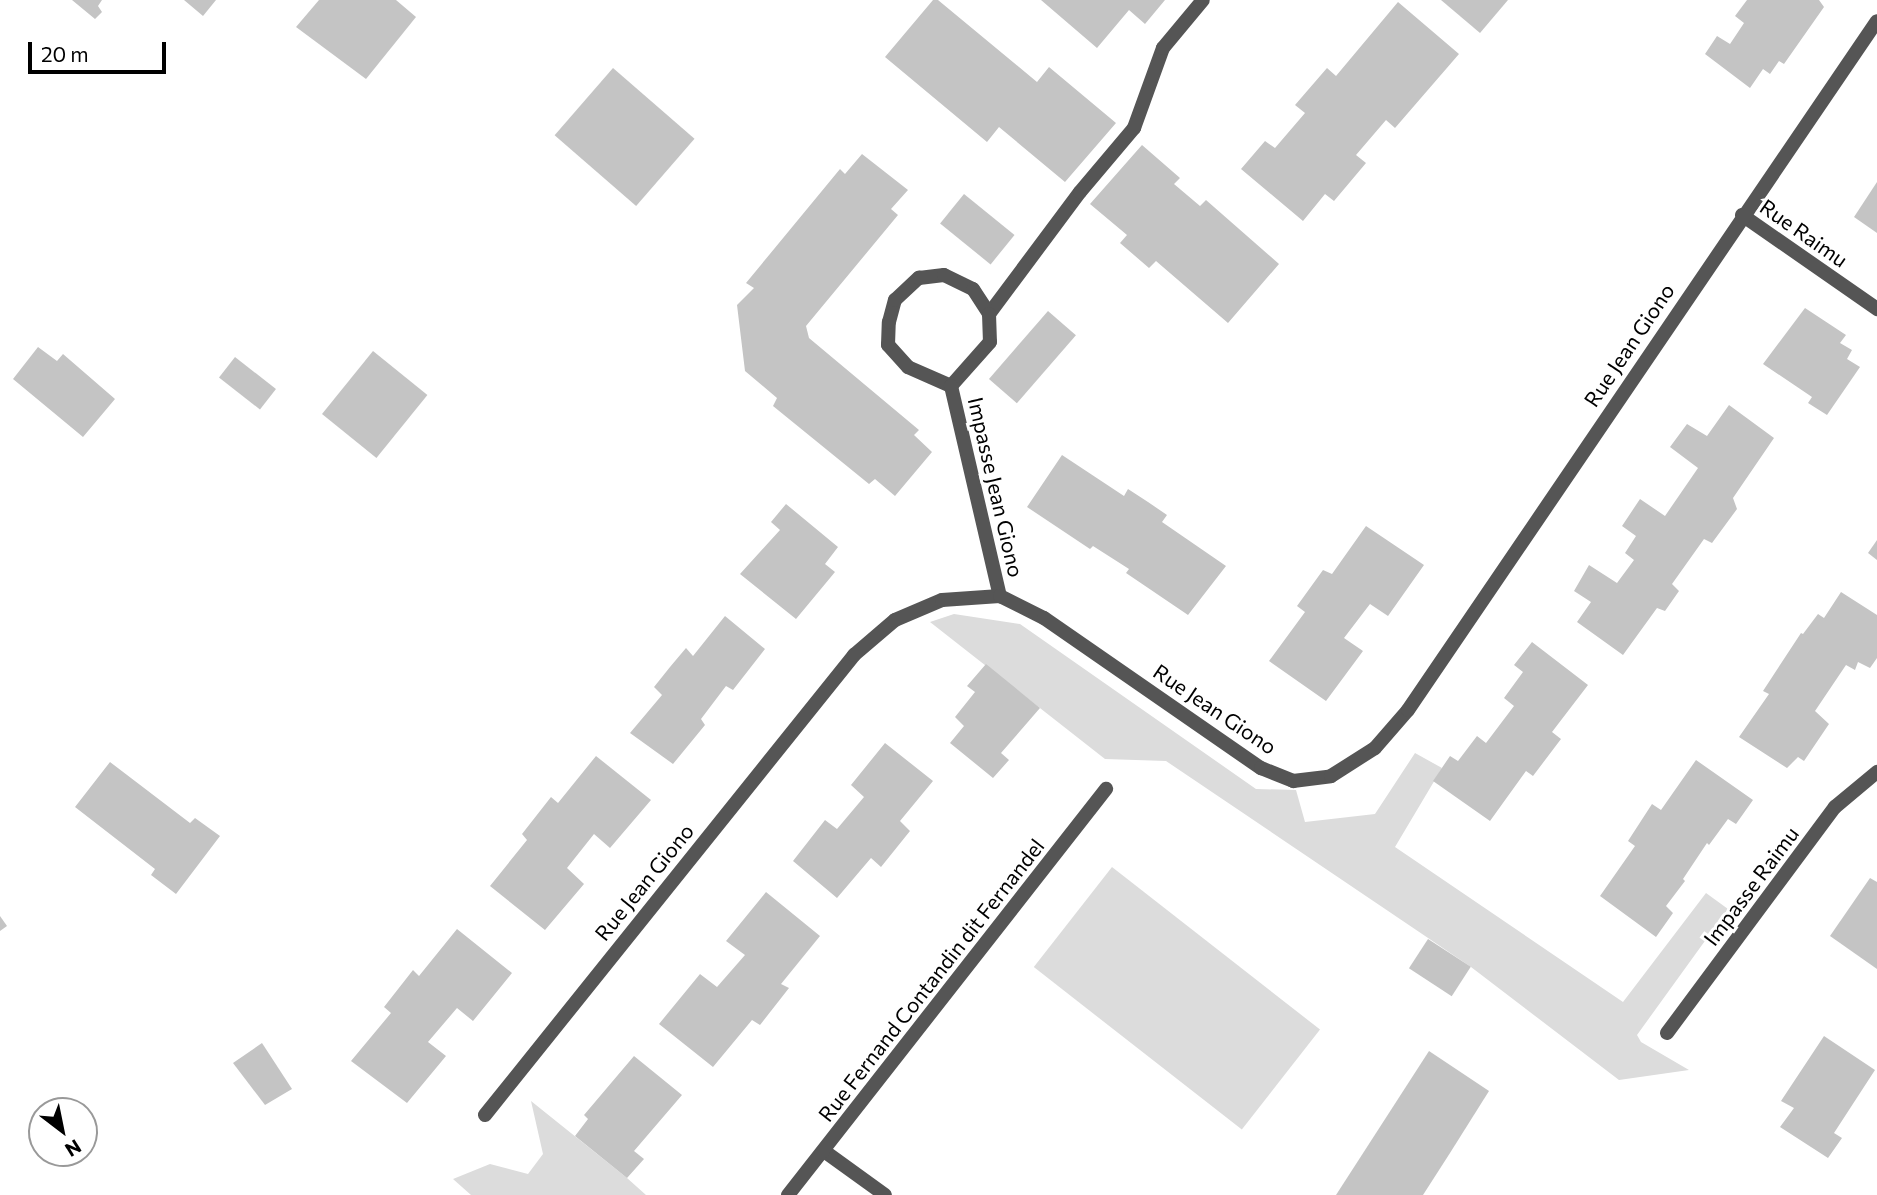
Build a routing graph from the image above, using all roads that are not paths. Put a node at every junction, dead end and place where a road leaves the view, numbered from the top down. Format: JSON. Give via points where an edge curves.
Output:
{"nodes":[{"id":1,"x":1203,"y":0,"type":"edge"},
{"id":2,"x":1877,"y":21,"type":"edge"},
{"id":3,"x":1742,"y":215,"type":"junction"},
{"id":4,"x":1877,"y":309,"type":"edge"},
{"id":5,"x":989,"y":314,"type":"junction"},
{"id":6,"x":951,"y":386,"type":"junction"},
{"id":7,"x":1000,"y":596,"type":"junction"},
{"id":8,"x":1877,"y":772,"type":"edge"},
{"id":9,"x":1106,"y":789,"type":"dead end"},
{"id":10,"x":1667,"y":1033,"type":"dead end"},
{"id":11,"x":485,"y":1115,"type":"dead end"},
{"id":12,"x":824,"y":1151,"type":"junction"},
{"id":13,"x":788,"y":1195,"type":"edge"},
{"id":14,"x":886,"y":1195,"type":"edge"}],
"edges":[{"from":1,"to":5,"type":"street","via":[[1163,48],[1134,128]]},
{"from":2,"to":3,"type":"street","name":"Rue Jean Giono"},
{"from":3,"to":4,"type":"street","name":"Rue Raimu"},
{"from":3,"to":7,"type":"street","name":"Rue Jean Giono","via":[[1408,710],[1375,748],[1331,776],[1293,781],[1261,768],[1044,618]]},
{"from":5,"to":6,"type":"street","name":"Impasse Jean Giono","via":[[990,342]]},
{"from":5,"to":6,"type":"street","name":"Impasse Jean Giono","via":[[973,289],[944,275],[919,278],[895,299],[888,345],[908,367]]},
{"from":6,"to":7,"type":"street","name":"Impasse Jean Giono"},
{"from":7,"to":11,"type":"street","name":"Rue Jean Giono","via":[[942,600],[895,620],[854,655]]},
{"from":8,"to":10,"type":"street","name":"Impasse Raimu","via":[[1835,807]]},
{"from":9,"to":12,"type":"street","name":"Rue Fernand Contandin dit Fernandel"},
{"from":12,"to":13,"type":"street","name":"Rue Fernand Contandin dit Fernandel"},
{"from":12,"to":14,"type":"street"}]}
